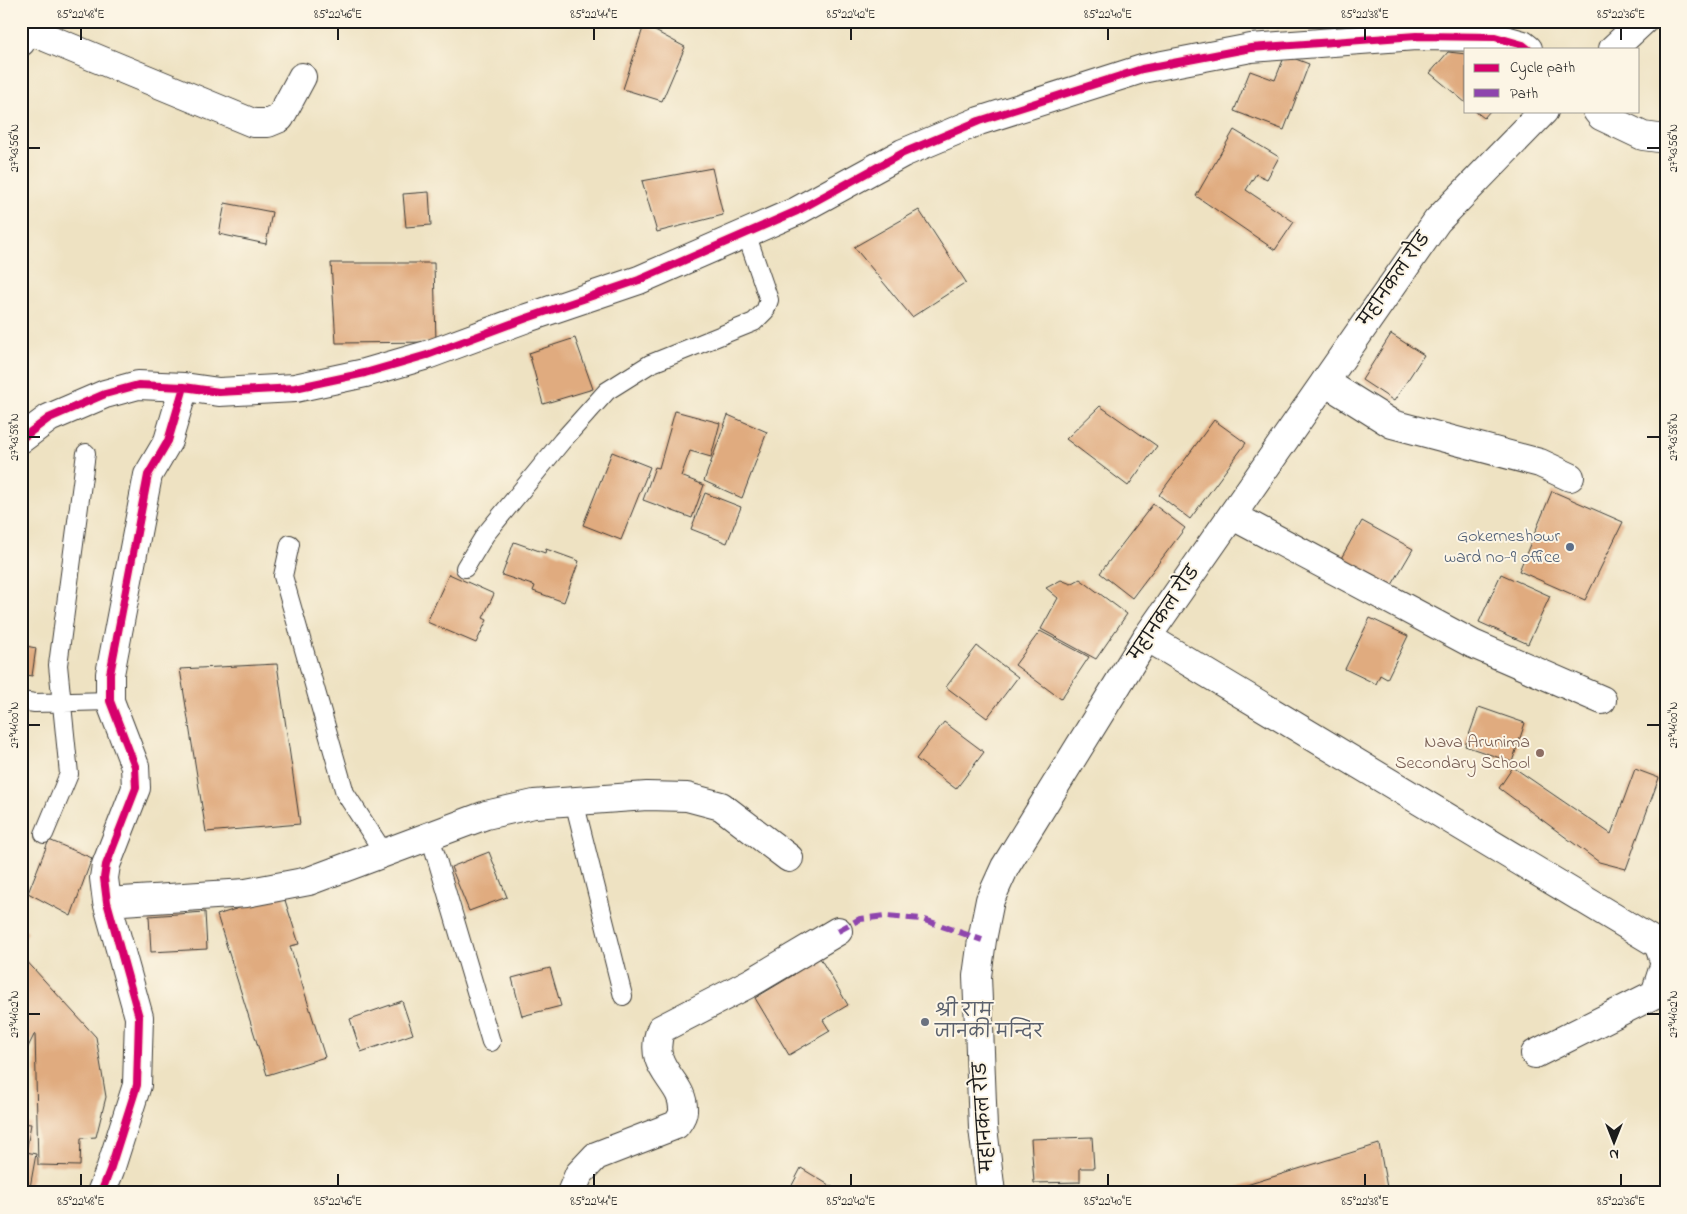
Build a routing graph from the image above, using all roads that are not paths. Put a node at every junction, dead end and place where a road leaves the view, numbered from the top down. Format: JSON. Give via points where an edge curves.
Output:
{"nodes":[{"id":1,"x":1643,"y":21,"type":"edge"},
{"id":2,"x":27,"y":31,"type":"edge"},
{"id":3,"x":1527,"y":48,"type":"edge"},
{"id":4,"x":1613,"y":48,"type":"edge"},
{"id":5,"x":302,"y":77,"type":"dead end"},
{"id":6,"x":1543,"y":112,"type":"edge"},
{"id":7,"x":1598,"y":112,"type":"edge"},
{"id":8,"x":1666,"y":139,"type":"edge"},
{"id":9,"x":746,"y":233,"type":"junction"},
{"id":10,"x":1325,"y":382,"type":"junction"},
{"id":11,"x":184,"y":387,"type":"junction"},
{"id":12,"x":21,"y":439,"type":"edge"},
{"id":13,"x":86,"y":453,"type":"dead end"},
{"id":14,"x":1570,"y":477,"type":"dead end"},
{"id":15,"x":1232,"y":516,"type":"junction"},
{"id":16,"x":290,"y":544,"type":"dead end"},
{"id":17,"x":465,"y":568,"type":"dead end"},
{"id":18,"x":1148,"y":637,"type":"junction"},
{"id":19,"x":1602,"y":700,"type":"dead end"},
{"id":20,"x":21,"y":701,"type":"edge"},
{"id":21,"x":110,"y":701,"type":"junction"},
{"id":22,"x":62,"y":702,"type":"junction"},
{"id":23,"x":576,"y":800,"type":"junction"},
{"id":24,"x":44,"y":834,"type":"dead end"},
{"id":25,"x":430,"y":836,"type":"junction"},
{"id":26,"x":384,"y":853,"type":"junction"},
{"id":27,"x":789,"y":858,"type":"dead end"},
{"id":28,"x":107,"y":902,"type":"junction"},
{"id":29,"x":838,"y":931,"type":"dead end"},
{"id":30,"x":622,"y":996,"type":"dead end"},
{"id":31,"x":491,"y":1042,"type":"dead end"},
{"id":32,"x":1535,"y":1054,"type":"dead end"},
{"id":33,"x":102,"y":1193,"type":"edge"},
{"id":34,"x":571,"y":1193,"type":"edge"},
{"id":35,"x":991,"y":1193,"type":"edge"}],
"edges":[{"from":1,"to":4,"type":"street"},
{"from":2,"to":5,"type":"street","via":[[253,123],[280,118]]},
{"from":3,"to":9,"type":"street","via":[[1495,37],[1416,36],[1252,48],[1142,69],[979,122],[903,153],[797,211]]},
{"from":6,"to":10,"type":"street","name":"महानकल रोड","via":[[1437,221]]},
{"from":7,"to":8,"type":"street","via":[[1643,136]]},
{"from":9,"to":11,"type":"street","via":[[639,280],[427,355],[365,373],[295,388],[219,392]]},
{"from":9,"to":17,"type":"lane","via":[[768,300],[765,311],[754,322],[650,364],[607,391],[485,535]]},
{"from":10,"to":14,"type":"street","via":[[1392,424],[1540,463]]},
{"from":10,"to":15,"type":"street","name":"महानकल रोड"},
{"from":11,"to":12,"type":"street","via":[[138,385],[105,394],[49,418]]},
{"from":11,"to":21,"type":"street","via":[[168,441],[148,475],[110,674]]},
{"from":13,"to":22,"type":"lane","via":[[58,665]]},
{"from":15,"to":18,"type":"street","name":"महानकल रोड"},
{"from":15,"to":19,"type":"street","via":[[1473,644]]},
{"from":16,"to":26,"type":"lane","via":[[283,576],[345,793]]},
{"from":18,"to":32,"type":"street","via":[[1658,944],[1665,963],[1655,994]]},
{"from":18,"to":35,"type":"street","name":"महानकल रोड","via":[[1005,867],[990,900],[977,976],[983,1128]]},
{"from":20,"to":22,"type":"lane"},
{"from":21,"to":22,"type":"lane"},
{"from":21,"to":28,"type":"street","via":[[136,766],[136,788],[106,865]]},
{"from":22,"to":24,"type":"lane","via":[[69,774]]},
{"from":23,"to":25,"type":"street","via":[[534,804],[495,813]]},
{"from":23,"to":27,"type":"street","via":[[687,797],[721,806]]},
{"from":23,"to":30,"type":"lane"},
{"from":25,"to":26,"type":"street"},
{"from":25,"to":31,"type":"lane"},
{"from":26,"to":28,"type":"street","via":[[309,881],[246,893]]},
{"from":28,"to":33,"type":"street","via":[[139,1017],[137,1085]]},
{"from":29,"to":34,"type":"street","via":[[752,982],[661,1029],[657,1040],[658,1057],[682,1099],[684,1113],[676,1125],[596,1156],[579,1174]]}]}
